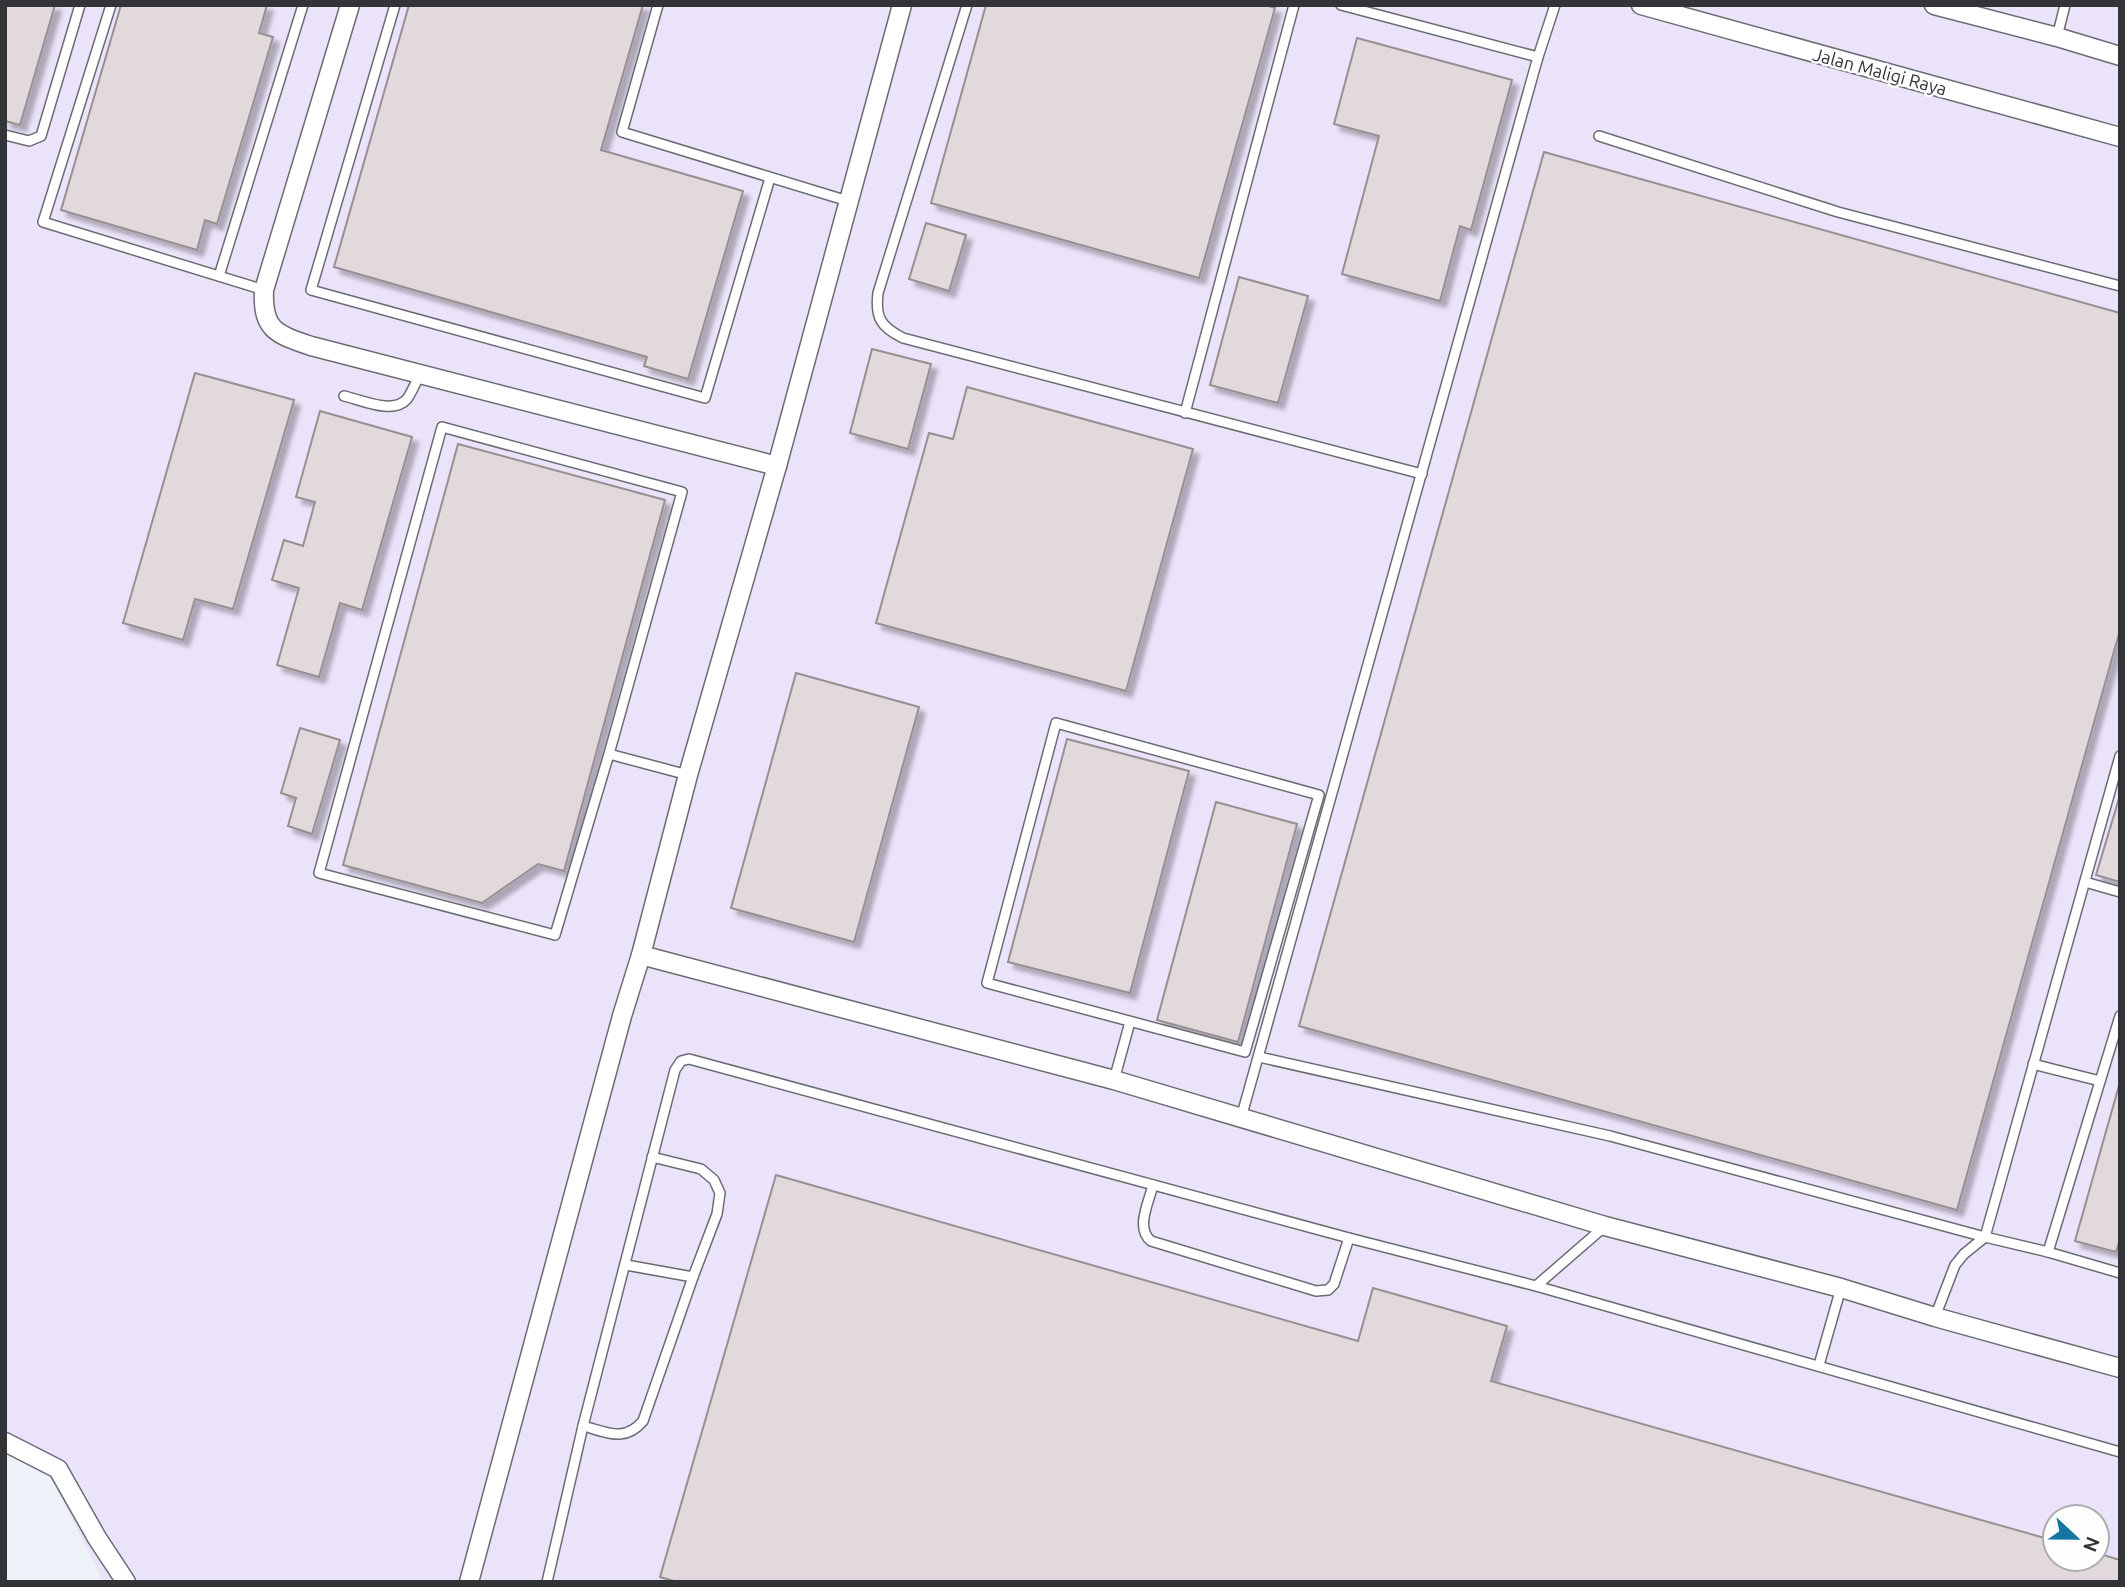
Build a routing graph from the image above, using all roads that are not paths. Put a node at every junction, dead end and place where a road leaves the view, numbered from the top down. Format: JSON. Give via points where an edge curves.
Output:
{"nodes":[{"id":1,"x":80,"y":5,"type":"edge"},
{"id":2,"x":111,"y":5,"type":"edge"},
{"id":3,"x":303,"y":5,"type":"edge"},
{"id":4,"x":350,"y":5,"type":"edge"},
{"id":5,"x":395,"y":5,"type":"edge"},
{"id":6,"x":658,"y":5,"type":"edge"},
{"id":7,"x":902,"y":5,"type":"edge"},
{"id":8,"x":967,"y":5,"type":"edge"},
{"id":9,"x":1294,"y":5,"type":"edge"},
{"id":10,"x":1341,"y":5,"type":"edge"},
{"id":11,"x":1555,"y":5,"type":"edge"},
{"id":12,"x":1641,"y":5,"type":"edge"},
{"id":13,"x":1934,"y":5,"type":"edge"},
{"id":14,"x":2065,"y":5,"type":"edge"},
{"id":15,"x":2057,"y":37,"type":"junction"},
{"id":16,"x":2120,"y":55,"type":"edge"},
{"id":17,"x":1538,"y":57,"type":"junction"},
{"id":18,"x":5,"y":135,"type":"edge"},
{"id":19,"x":1599,"y":136,"type":"dead end"},
{"id":20,"x":2120,"y":137,"type":"edge"},
{"id":21,"x":771,"y":178,"type":"junction"},
{"id":22,"x":848,"y":201,"type":"junction"},
{"id":23,"x":219,"y":276,"type":"junction"},
{"id":24,"x":2120,"y":286,"type":"edge"},
{"id":25,"x":264,"y":289,"type":"junction"},
{"id":26,"x":420,"y":374,"type":"junction"},
{"id":27,"x":344,"y":396,"type":"dead end"},
{"id":28,"x":1185,"y":413,"type":"junction"},
{"id":29,"x":777,"y":466,"type":"junction"},
{"id":30,"x":1422,"y":474,"type":"junction"},
{"id":31,"x":609,"y":754,"type":"junction"},
{"id":32,"x":2120,"y":756,"type":"edge"},
{"id":33,"x":688,"y":775,"type":"junction"},
{"id":34,"x":2085,"y":882,"type":"junction"},
{"id":35,"x":2120,"y":892,"type":"edge"},
{"id":36,"x":641,"y":955,"type":"junction"},
{"id":37,"x":2120,"y":1016,"type":"edge"},
{"id":38,"x":1130,"y":1022,"type":"junction"},
{"id":39,"x":1259,"y":1057,"type":"junction"},
{"id":40,"x":2033,"y":1064,"type":"junction"},
{"id":41,"x":1114,"y":1080,"type":"junction"},
{"id":42,"x":2100,"y":1081,"type":"junction"},
{"id":43,"x":1241,"y":1118,"type":"junction"},
{"id":44,"x":652,"y":1157,"type":"junction"},
{"id":45,"x":1153,"y":1185,"type":"junction"},
{"id":46,"x":1605,"y":1226,"type":"junction"},
{"id":47,"x":1985,"y":1237,"type":"junction"},
{"id":48,"x":1349,"y":1238,"type":"junction"},
{"id":49,"x":2048,"y":1252,"type":"junction"},
{"id":50,"x":626,"y":1265,"type":"junction"},
{"id":51,"x":2120,"y":1273,"type":"edge"},
{"id":52,"x":693,"y":1277,"type":"junction"},
{"id":53,"x":1536,"y":1286,"type":"junction"},
{"id":54,"x":1841,"y":1288,"type":"junction"},
{"id":55,"x":1935,"y":1317,"type":"junction"},
{"id":56,"x":1819,"y":1365,"type":"junction"},
{"id":57,"x":2120,"y":1368,"type":"edge"},
{"id":58,"x":583,"y":1426,"type":"junction"},
{"id":59,"x":5,"y":1442,"type":"edge"},
{"id":60,"x":2120,"y":1452,"type":"edge"},
{"id":61,"x":126,"y":1582,"type":"edge"},
{"id":62,"x":469,"y":1582,"type":"edge"},
{"id":63,"x":547,"y":1582,"type":"edge"}],
"edges":[{"from":1,"to":18,"type":"lane","via":[[41,136],[29,141]]},
{"from":2,"to":23,"type":"lane","via":[[43,222]]},
{"from":3,"to":23,"type":"lane"},
{"from":4,"to":25,"type":"street"},
{"from":5,"to":21,"type":"lane","via":[[311,290],[705,398]]},
{"from":6,"to":21,"type":"lane","via":[[622,132]]},
{"from":7,"to":22,"type":"street"},
{"from":8,"to":28,"type":"lane","via":[[878,293],[883,326],[903,338]]},
{"from":9,"to":28,"type":"lane"},
{"from":10,"to":17,"type":"lane"},
{"from":11,"to":17,"type":"lane"},
{"from":12,"to":20,"type":"street","name":"Jalan Maligi Raya"},
{"from":13,"to":15,"type":"street"},
{"from":14,"to":15,"type":"lane"},
{"from":15,"to":16,"type":"street"},
{"from":17,"to":30,"type":"lane"},
{"from":19,"to":24,"type":"lane","via":[[1838,212]]},
{"from":21,"to":22,"type":"lane"},
{"from":22,"to":29,"type":"street"},
{"from":23,"to":25,"type":"lane"},
{"from":25,"to":26,"type":"street","via":[[263,310],[282,336]]},
{"from":26,"to":27,"type":"lane","via":[[401,405],[390,407]]},
{"from":26,"to":29,"type":"street"},
{"from":28,"to":30,"type":"lane"},
{"from":29,"to":33,"type":"street"},
{"from":30,"to":39,"type":"lane"},
{"from":31,"to":31,"type":"lane","via":[[682,492],[442,427],[319,873],[555,935]]},
{"from":31,"to":33,"type":"lane"},
{"from":32,"to":34,"type":"lane"},
{"from":33,"to":36,"type":"street"},
{"from":34,"to":35,"type":"lane"},
{"from":34,"to":40,"type":"lane"},
{"from":36,"to":41,"type":"street"},
{"from":36,"to":62,"type":"street"},
{"from":37,"to":42,"type":"lane"},
{"from":38,"to":38,"type":"lane","via":[[1245,1052],[1320,795],[1056,723],[987,983]]},
{"from":38,"to":41,"type":"lane"},
{"from":39,"to":43,"type":"lane"},
{"from":39,"to":47,"type":"lane","via":[[1610,1136]]},
{"from":40,"to":42,"type":"lane"},
{"from":40,"to":47,"type":"lane"},
{"from":41,"to":43,"type":"street"},
{"from":42,"to":49,"type":"lane"},
{"from":43,"to":46,"type":"street"},
{"from":44,"to":45,"type":"lane","via":[[676,1070],[689,1059]]},
{"from":44,"to":50,"type":"lane"},
{"from":44,"to":52,"type":"lane","via":[[701,1169],[720,1193],[717,1214]]},
{"from":45,"to":48,"type":"lane"},
{"from":45,"to":48,"type":"lane","via":[[1142,1228],[1151,1241],[1316,1291],[1334,1284]]},
{"from":46,"to":53,"type":"lane"},
{"from":46,"to":54,"type":"street"},
{"from":47,"to":49,"type":"lane"},
{"from":47,"to":55,"type":"lane","via":[[1955,1265]]},
{"from":48,"to":53,"type":"lane"},
{"from":49,"to":51,"type":"lane"},
{"from":50,"to":52,"type":"lane"},
{"from":50,"to":58,"type":"lane"},
{"from":52,"to":58,"type":"lane","via":[[643,1421],[634,1432],[622,1435]]},
{"from":53,"to":56,"type":"lane"},
{"from":54,"to":55,"type":"street"},
{"from":54,"to":56,"type":"lane"},
{"from":55,"to":57,"type":"street"},
{"from":56,"to":60,"type":"lane"},
{"from":58,"to":63,"type":"lane"},
{"from":59,"to":61,"type":"street","via":[[58,1469]]}]}
